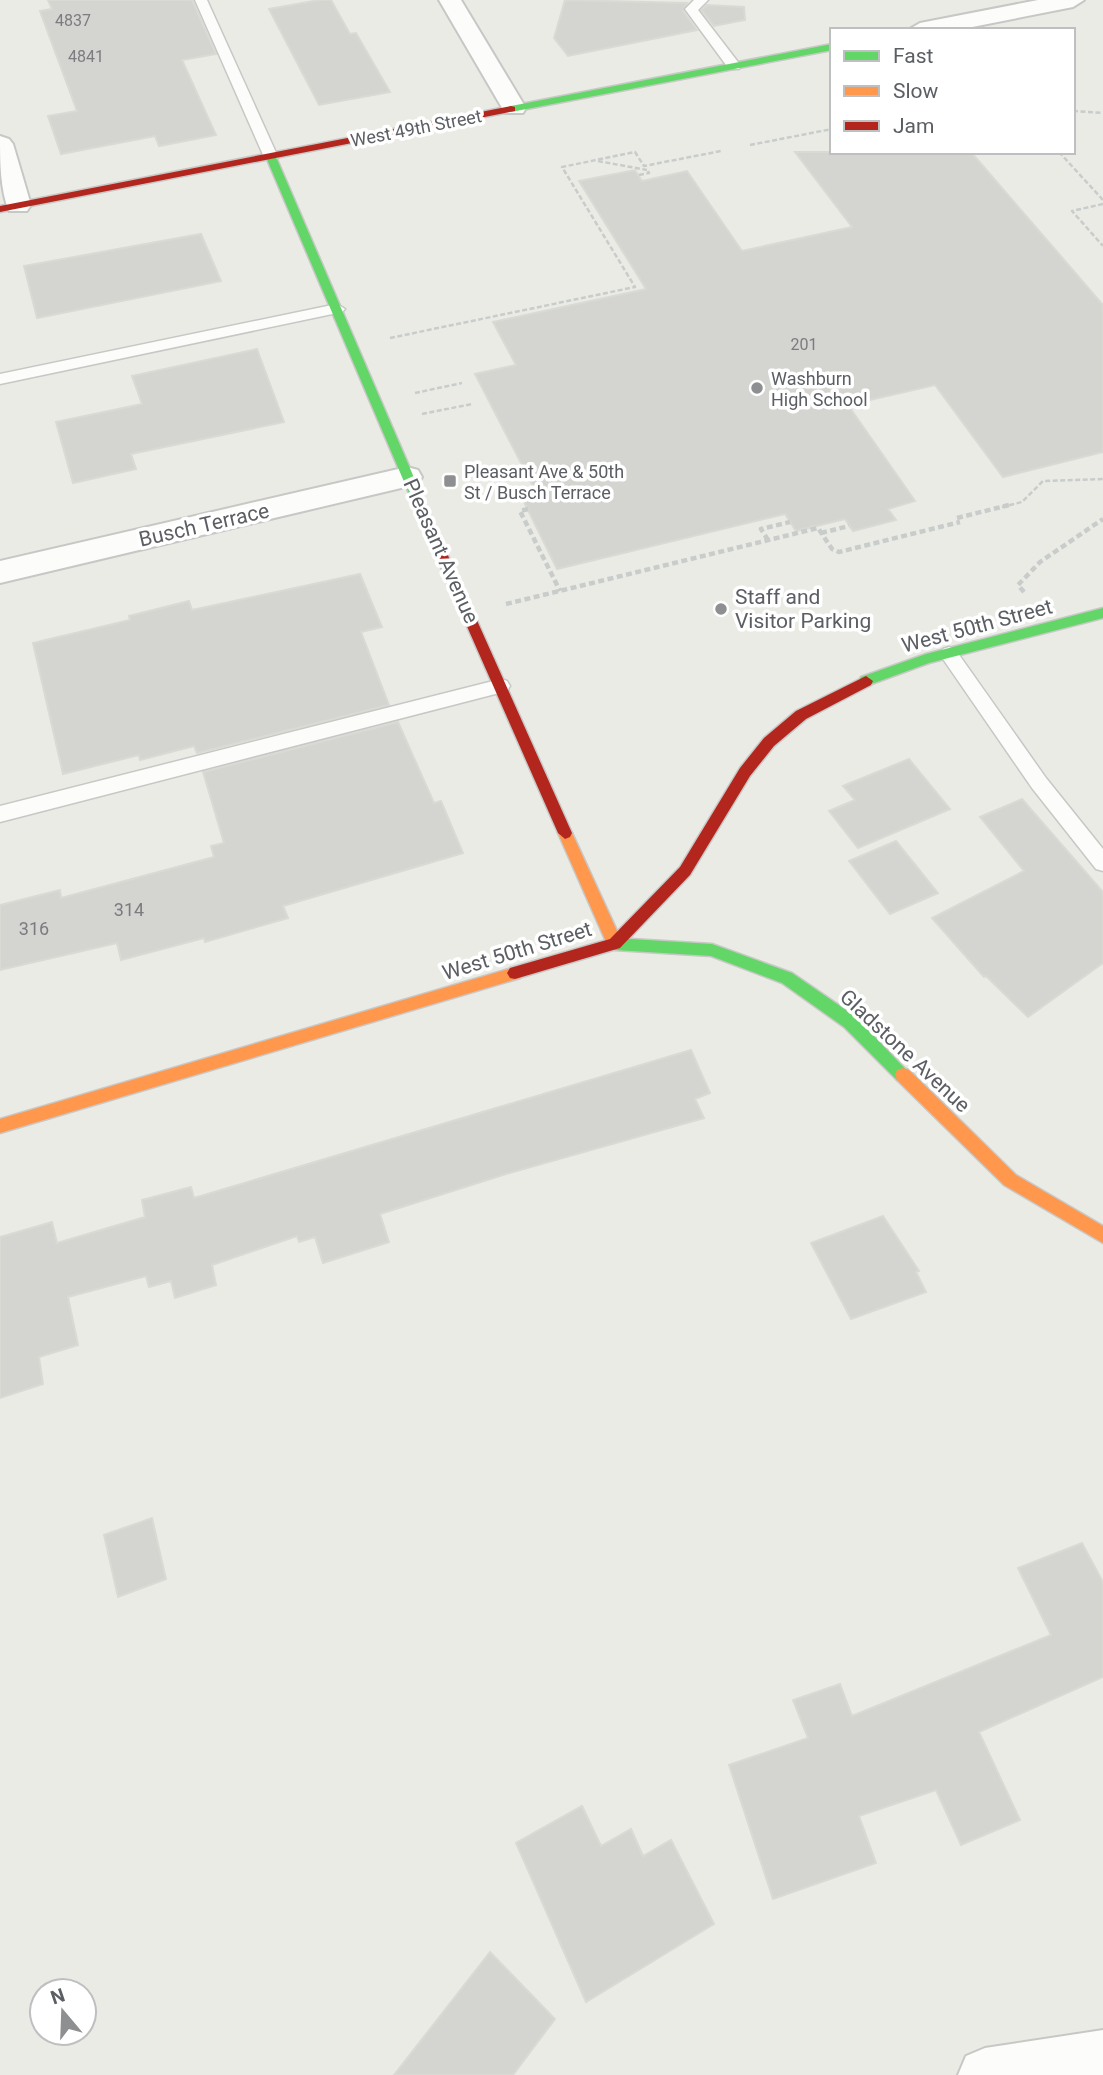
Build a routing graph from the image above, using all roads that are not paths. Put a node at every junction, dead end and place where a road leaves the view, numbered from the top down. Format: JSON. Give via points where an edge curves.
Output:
{"nodes":[{"id":1,"x":201,"y":0,"type":"edge"},
{"id":2,"x":702,"y":0,"type":"edge"},
{"id":3,"x":1073,"y":0,"type":"edge"},
{"id":4,"x":460,"y":4,"type":"edge"},
{"id":5,"x":930,"y":28,"type":"edge"},
{"id":6,"x":830,"y":47,"type":"edge"},
{"id":7,"x":734,"y":66,"type":"junction"},
{"id":8,"x":514,"y":108,"type":"junction"},
{"id":9,"x":0,"y":144,"type":"edge"},
{"id":10,"x":271,"y":157,"type":"junction"},
{"id":11,"x":9,"y":207,"type":"edge"},
{"id":12,"x":337,"y":309,"type":"junction"},
{"id":13,"x":0,"y":379,"type":"edge"},
{"id":14,"x":407,"y":477,"type":"junction"},
{"id":15,"x":0,"y":572,"type":"edge"},
{"id":16,"x":1103,"y":613,"type":"edge"},
{"id":17,"x":949,"y":654,"type":"junction"},
{"id":18,"x":501,"y":686,"type":"junction"},
{"id":19,"x":0,"y":814,"type":"edge"},
{"id":20,"x":1103,"y":863,"type":"edge"},
{"id":21,"x":615,"y":944,"type":"junction"},
{"id":22,"x":0,"y":1126,"type":"edge"},
{"id":23,"x":1103,"y":1236,"type":"edge"},
{"id":24,"x":1103,"y":2057,"type":"edge"},
{"id":25,"x":985,"y":2075,"type":"edge"}],
"edges":[{"from":1,"to":10,"type":"lane"},
{"from":2,"to":7,"type":"lane","via":[[691,9]]},
{"from":3,"to":5,"type":"street"},
{"from":4,"to":8,"type":"street"},
{"from":6,"to":7,"type":"street","name":"West 49th Street"},
{"from":7,"to":8,"type":"street","name":"West 49th Street"},
{"from":8,"to":10,"type":"street","name":"West 49th Street"},
{"from":9,"to":11,"type":"street"},
{"from":10,"to":11,"type":"street","name":"West 49th Street"},
{"from":10,"to":12,"type":"street","name":"Pleasant Avenue"},
{"from":12,"to":13,"type":"lane"},
{"from":12,"to":14,"type":"street","name":"Pleasant Avenue"},
{"from":14,"to":15,"type":"street","name":"Busch Terrace"},
{"from":14,"to":18,"type":"street","name":"Pleasant Avenue"},
{"from":16,"to":17,"type":"street","name":"West 50th Street"},
{"from":17,"to":20,"type":"lane","via":[[1039,783]]},
{"from":17,"to":21,"type":"street","name":"West 50th Street","via":[[835,692],[770,741],[685,871]]},
{"from":18,"to":19,"type":"lane"},
{"from":18,"to":21,"type":"street","name":"Pleasant Avenue"},
{"from":21,"to":22,"type":"street","name":"West 50th Street"},
{"from":21,"to":23,"type":"street","name":"Gladstone Avenue","via":[[712,950],[787,978],[850,1023],[1010,1180]]},
{"from":24,"to":25,"type":"street"}]}
